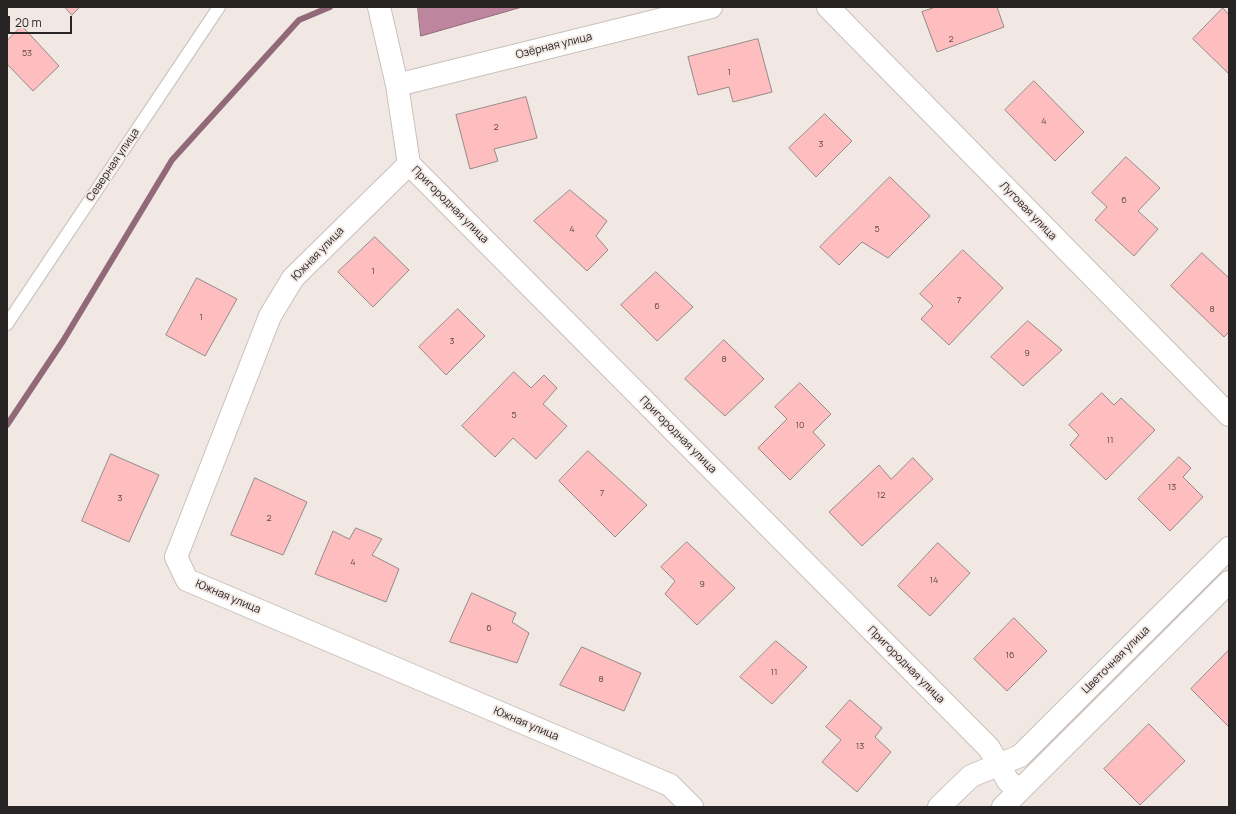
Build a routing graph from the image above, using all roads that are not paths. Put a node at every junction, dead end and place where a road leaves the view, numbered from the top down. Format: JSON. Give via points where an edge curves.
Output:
{"nodes":[{"id":1,"x":220,"y":7,"type":"edge"},
{"id":2,"x":379,"y":7,"type":"edge"},
{"id":3,"x":711,"y":7,"type":"edge"},
{"id":4,"x":828,"y":7,"type":"edge"},
{"id":5,"x":397,"y":85,"type":"junction"},
{"id":6,"x":409,"y":164,"type":"junction"},
{"id":7,"x":7,"y":324,"type":"edge"},
{"id":8,"x":1229,"y":416,"type":"edge"},
{"id":9,"x":1229,"y":548,"type":"edge"},
{"id":10,"x":1229,"y":582,"type":"edge"},
{"id":11,"x":998,"y":765,"type":"junction"},
{"id":12,"x":1019,"y":791,"type":"junction"},
{"id":13,"x":692,"y":807,"type":"edge"},
{"id":14,"x":939,"y":807,"type":"edge"},
{"id":15,"x":1003,"y":807,"type":"edge"}],
"edges":[{"from":1,"to":7,"type":"lane","name":"Северная улица"},
{"from":2,"to":5,"type":"street"},
{"from":3,"to":5,"type":"street","name":"Озёрная улица"},
{"from":4,"to":8,"type":"street","name":"Луговая улица"},
{"from":5,"to":6,"type":"street","name":"Пригородная улица"},
{"from":6,"to":11,"type":"street","name":"Пригородная улица","via":[[989,748]]},
{"from":6,"to":13,"type":"street","name":"Южная улица","via":[[293,278],[270,316],[176,557],[187,580],[670,785]]},
{"from":9,"to":11,"type":"street","name":"Цветочная улица","via":[[1020,756]]},
{"from":10,"to":12,"type":"street"},
{"from":11,"to":12,"type":"street","name":"Пригородная улица","via":[[1008,781]]},
{"from":11,"to":14,"type":"street","via":[[971,776]]},
{"from":12,"to":15,"type":"street"}]}
